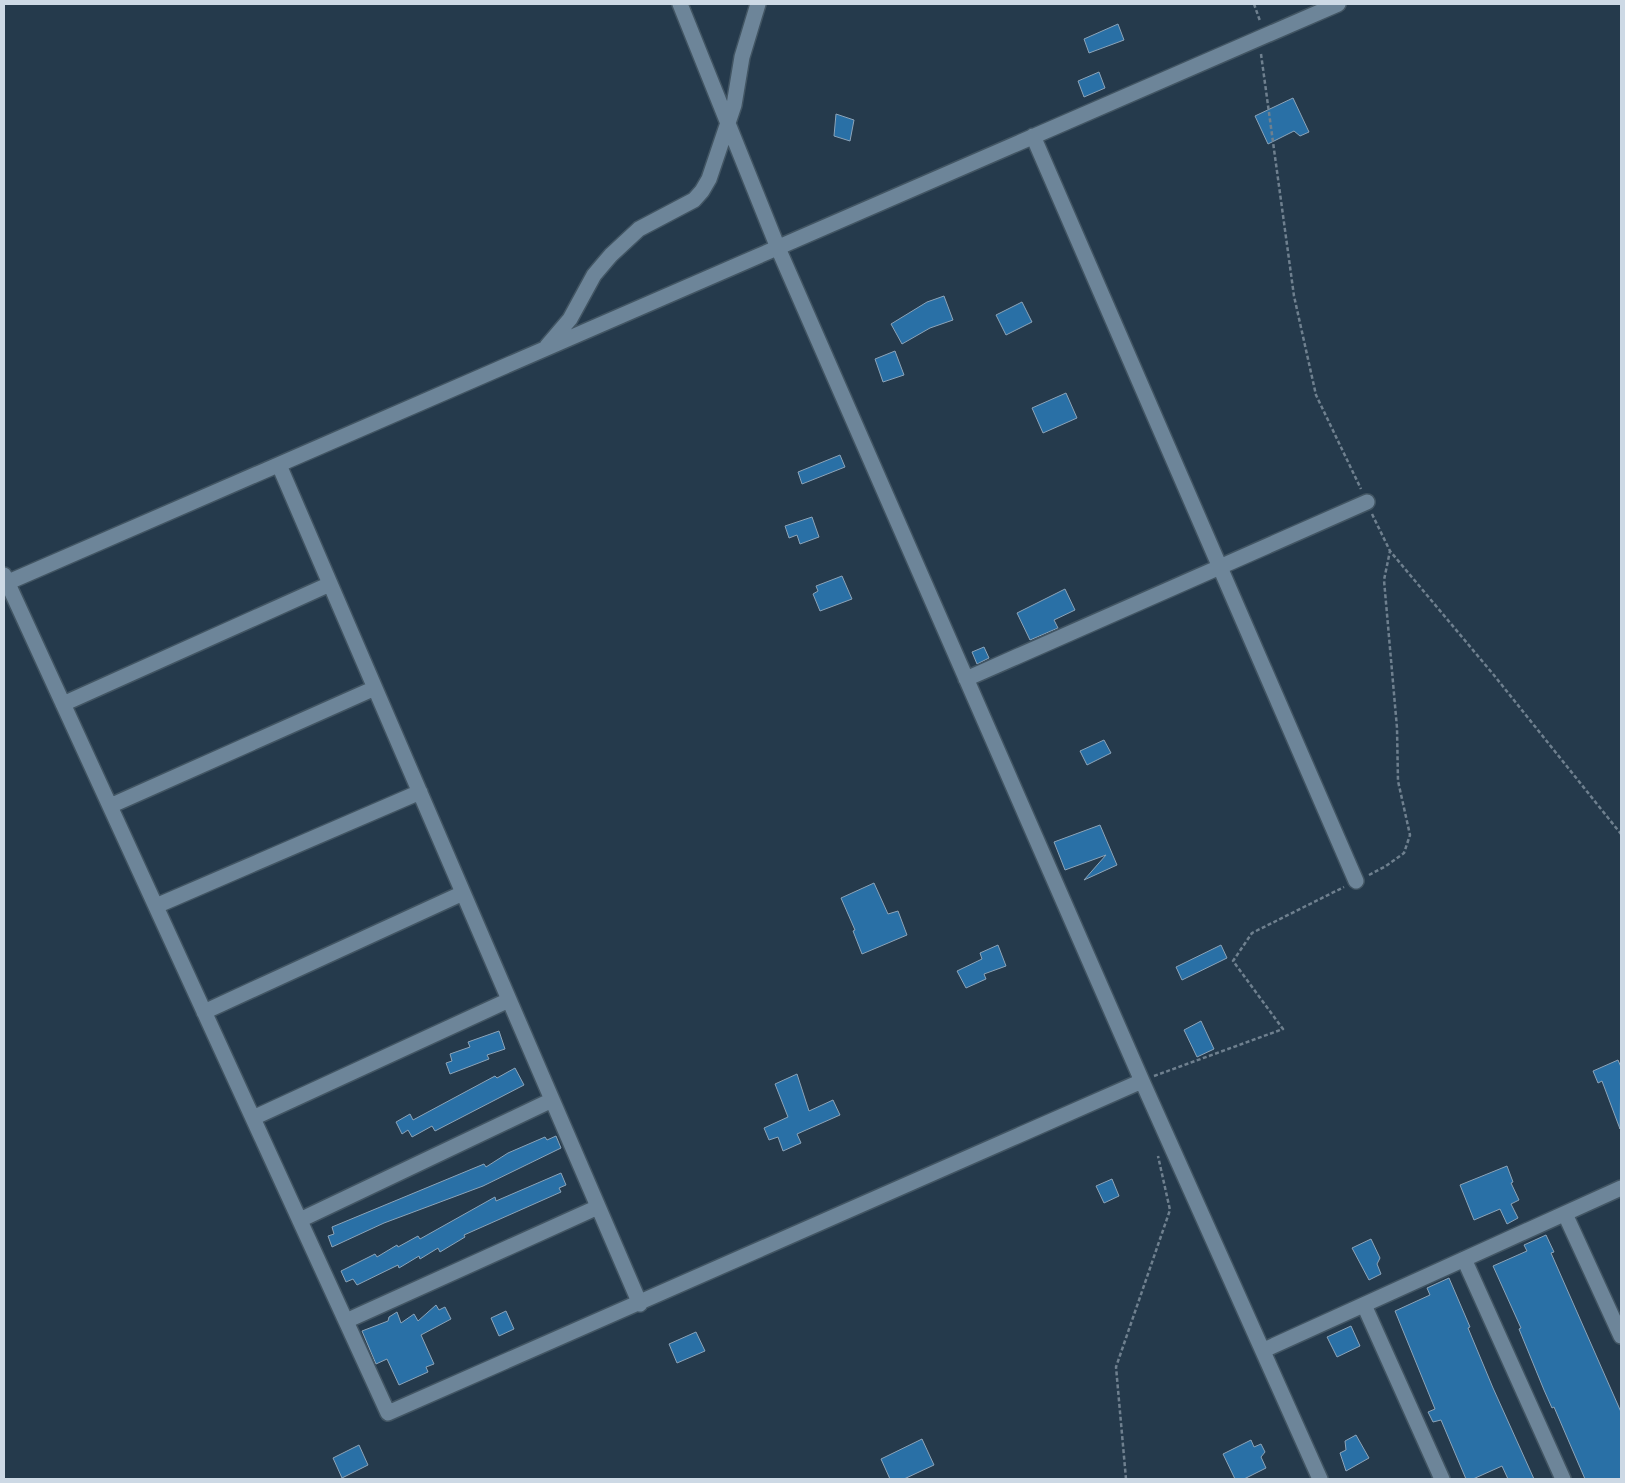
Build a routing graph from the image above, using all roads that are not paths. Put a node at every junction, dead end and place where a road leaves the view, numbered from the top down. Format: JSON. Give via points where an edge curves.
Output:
{"nodes":[{"id":1,"x":680,"y":4,"type":"edge"},
{"id":2,"x":758,"y":4,"type":"edge"},
{"id":3,"x":1338,"y":4,"type":"edge"},
{"id":4,"x":728,"y":123,"type":"junction"},
{"id":5,"x":1033,"y":136,"type":"junction"},
{"id":6,"x":778,"y":248,"type":"junction"},
{"id":7,"x":544,"y":349,"type":"junction"},
{"id":8,"x":278,"y":465,"type":"junction"},
{"id":9,"x":1367,"y":502,"type":"road end"},
{"id":10,"x":1220,"y":567,"type":"junction"},
{"id":11,"x":5,"y":581,"type":"edge"},
{"id":12,"x":330,"y":584,"type":"junction"},
{"id":13,"x":966,"y":679,"type":"junction"},
{"id":14,"x":374,"y":688,"type":"junction"},
{"id":15,"x":63,"y":704,"type":"junction"},
{"id":16,"x":420,"y":792,"type":"junction"},
{"id":17,"x":110,"y":806,"type":"junction"},
{"id":18,"x":1356,"y":881,"type":"road end"},
{"id":19,"x":463,"y":893,"type":"junction"},
{"id":20,"x":156,"y":906,"type":"junction"},
{"id":21,"x":509,"y":1000,"type":"junction"},
{"id":22,"x":204,"y":1012,"type":"junction"},
{"id":23,"x":1142,"y":1080,"type":"junction"},
{"id":24,"x":552,"y":1100,"type":"junction"},
{"id":25,"x":253,"y":1118,"type":"junction"},
{"id":26,"x":1621,"y":1188,"type":"edge"},
{"id":27,"x":598,"y":1206,"type":"junction"},
{"id":28,"x":1565,"y":1214,"type":"junction"},
{"id":29,"x":300,"y":1220,"type":"junction"},
{"id":30,"x":1464,"y":1259,"type":"junction"},
{"id":31,"x":640,"y":1304,"type":"junction"},
{"id":32,"x":1364,"y":1304,"type":"junction"},
{"id":33,"x":346,"y":1321,"type":"junction"},
{"id":34,"x":1621,"y":1336,"type":"edge"},
{"id":35,"x":1264,"y":1350,"type":"junction"},
{"id":36,"x":1320,"y":1479,"type":"edge"},
{"id":37,"x":1442,"y":1479,"type":"edge"},
{"id":38,"x":1563,"y":1479,"type":"edge"}],
"edges":[{"from":1,"to":4,"type":"street"},
{"from":2,"to":4,"type":"street","via":[[748,29]]},
{"from":3,"to":5,"type":"street"},
{"from":4,"to":6,"type":"street"},
{"from":4,"to":7,"type":"street","via":[[702,191],[694,200],[639,229],[611,255],[594,275],[570,319]]},
{"from":5,"to":6,"type":"street"},
{"from":5,"to":10,"type":"street"},
{"from":6,"to":7,"type":"street"},
{"from":6,"to":13,"type":"street"},
{"from":7,"to":8,"type":"street"},
{"from":8,"to":11,"type":"street"},
{"from":8,"to":12,"type":"street"},
{"from":9,"to":10,"type":"street"},
{"from":10,"to":13,"type":"street"},
{"from":10,"to":18,"type":"street"},
{"from":11,"to":15,"type":"street"},
{"from":12,"to":14,"type":"street"},
{"from":12,"to":15,"type":"street"},
{"from":13,"to":23,"type":"street"},
{"from":14,"to":16,"type":"street"},
{"from":14,"to":17,"type":"street"},
{"from":15,"to":17,"type":"street"},
{"from":16,"to":19,"type":"street"},
{"from":16,"to":20,"type":"street"},
{"from":17,"to":20,"type":"street"},
{"from":19,"to":21,"type":"street"},
{"from":19,"to":22,"type":"street"},
{"from":20,"to":22,"type":"street"},
{"from":21,"to":24,"type":"street"},
{"from":21,"to":25,"type":"street"},
{"from":22,"to":25,"type":"street"},
{"from":23,"to":31,"type":"street"},
{"from":23,"to":35,"type":"street"},
{"from":24,"to":27,"type":"street"},
{"from":24,"to":29,"type":"street"},
{"from":25,"to":29,"type":"street"},
{"from":26,"to":28,"type":"street"},
{"from":27,"to":31,"type":"street"},
{"from":27,"to":33,"type":"street"},
{"from":28,"to":30,"type":"street"},
{"from":28,"to":34,"type":"street"},
{"from":29,"to":33,"type":"street"},
{"from":30,"to":32,"type":"street"},
{"from":30,"to":38,"type":"street"},
{"from":31,"to":33,"type":"street","via":[[388,1413]]},
{"from":32,"to":35,"type":"street"},
{"from":32,"to":37,"type":"street"},
{"from":35,"to":36,"type":"street"}]}
